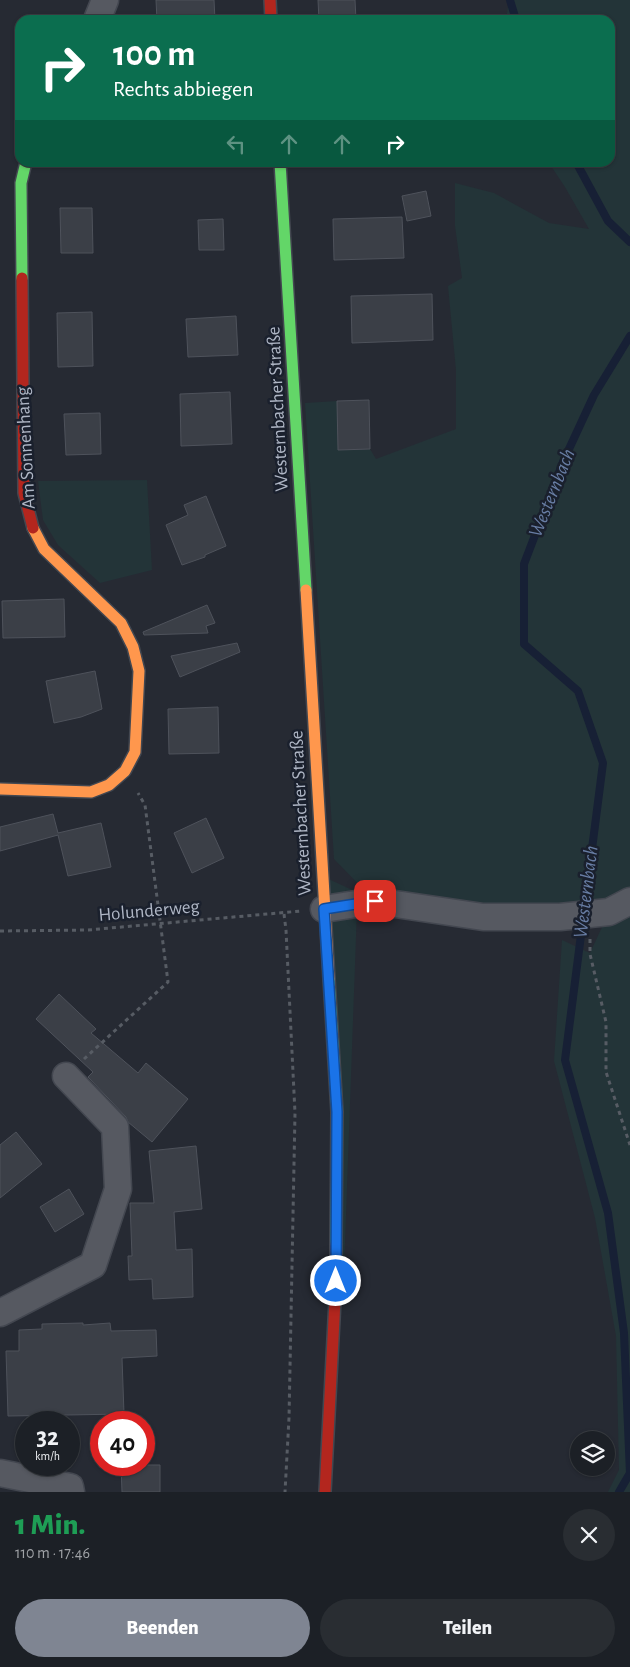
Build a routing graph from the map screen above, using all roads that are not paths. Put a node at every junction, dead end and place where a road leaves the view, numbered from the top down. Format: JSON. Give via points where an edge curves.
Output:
{"nodes":[{"id":1,"x":105,"y":0,"type":"edge"},
{"id":2,"x":270,"y":0,"type":"edge"},
{"id":3,"x":99,"y":15,"type":"edge"},
{"id":4,"x":271,"y":15,"type":"edge"},
{"id":5,"x":25,"y":167,"type":"edge"},
{"id":6,"x":280,"y":167,"type":"edge"},
{"id":7,"x":0,"y":789,"type":"edge"},
{"id":8,"x":620,"y":907,"type":"edge"},
{"id":9,"x":324,"y":909,"type":"junction"},
{"id":10,"x":66,"y":1076,"type":"road end"},
{"id":11,"x":0,"y":1314,"type":"edge"},
{"id":12,"x":0,"y":1473,"type":"edge"},
{"id":13,"x":71,"y":1492,"type":"edge"},
{"id":14,"x":325,"y":1492,"type":"edge"}],
"edges":[{"from":1,"to":3,"type":"street"},
{"from":2,"to":4,"type":"street"},
{"from":5,"to":7,"type":"street","name":"Am Sonnenhang","via":[[21,183],[24,494],[30,526],[44,548],[121,623],[133,647],[139,671],[135,752],[125,771],[110,785],[91,792]]},
{"from":6,"to":9,"type":"street","name":"Westernbacher Straße"},
{"from":8,"to":9,"type":"street","via":[[560,917],[483,917],[375,901]]},
{"from":9,"to":14,"type":"street","name":"Westernbacher Straße","via":[[337,1112],[336,1281]]},
{"from":10,"to":11,"type":"street","via":[[114,1127],[118,1189],[93,1265]]},
{"from":12,"to":13,"type":"street","via":[[70,1487]]}]}
